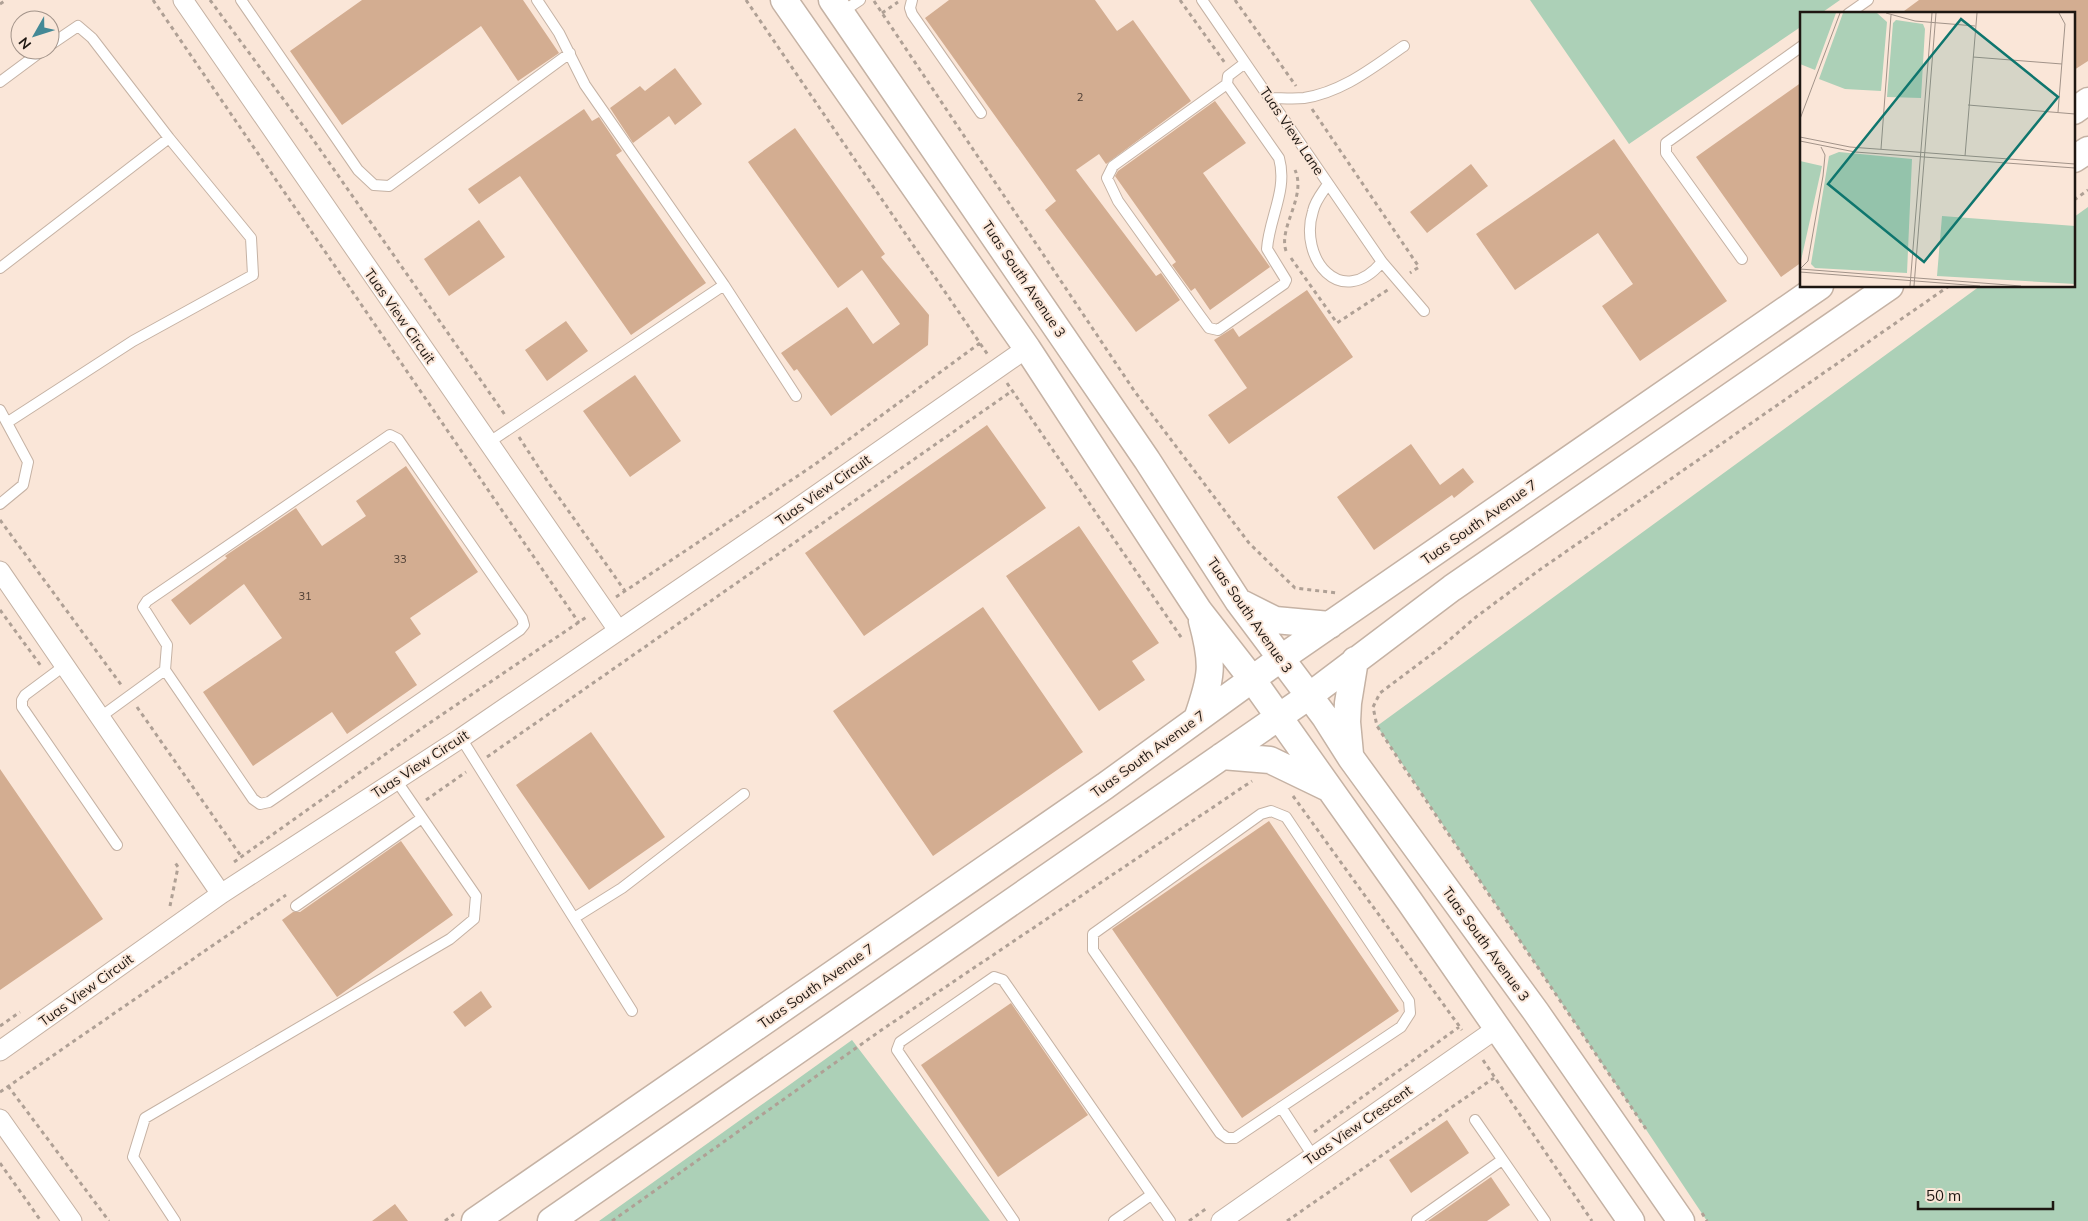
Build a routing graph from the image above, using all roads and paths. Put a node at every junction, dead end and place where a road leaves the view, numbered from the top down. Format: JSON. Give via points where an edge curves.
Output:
{"nodes":[{"id":1,"x":6,"y":0,"type":"edge"},
{"id":2,"x":153,"y":0,"type":"edge"},
{"id":3,"x":210,"y":0,"type":"edge"},
{"id":4,"x":241,"y":0,"type":"edge"},
{"id":5,"x":537,"y":0,"type":"edge"},
{"id":6,"x":746,"y":0,"type":"edge"},
{"id":7,"x":784,"y":0,"type":"edge"},
{"id":8,"x":873,"y":0,"type":"edge"},
{"id":9,"x":900,"y":0,"type":"edge"},
{"id":10,"x":912,"y":0,"type":"edge"},
{"id":11,"x":1202,"y":0,"type":"edge"},
{"id":12,"x":1868,"y":0,"type":"edge"},
{"id":13,"x":189,"y":2,"type":"edge"},
{"id":14,"x":0,"y":4,"type":"edge"},
{"id":15,"x":844,"y":4,"type":"edge"},
{"id":16,"x":1851,"y":12,"type":"edge"},
{"id":17,"x":882,"y":13,"type":"junction"},
{"id":18,"x":60,"y":38,"type":"edge"},
{"id":19,"x":1404,"y":46,"type":"dead end"},
{"id":20,"x":1800,"y":47,"type":"edge"},
{"id":21,"x":570,"y":53,"type":"junction"},
{"id":22,"x":30,"y":60,"type":"edge"},
{"id":23,"x":1245,"y":63,"type":"junction"},
{"id":24,"x":0,"y":82,"type":"edge"},
{"id":25,"x":1227,"y":84,"type":"junction"},
{"id":26,"x":1269,"y":98,"type":"junction"},
{"id":27,"x":2088,"y":101,"type":"edge"},
{"id":28,"x":2076,"y":109,"type":"edge"},
{"id":29,"x":981,"y":113,"type":"dead end"},
{"id":30,"x":169,"y":138,"type":"junction"},
{"id":31,"x":2088,"y":150,"type":"edge"},
{"id":32,"x":2076,"y":158,"type":"edge"},
{"id":33,"x":1328,"y":184,"type":"junction"},
{"id":34,"x":2088,"y":190,"type":"edge"},
{"id":35,"x":2076,"y":199,"type":"edge"},
{"id":36,"x":1742,"y":259,"type":"dead end"},
{"id":37,"x":1382,"y":262,"type":"junction"},
{"id":38,"x":0,"y":268,"type":"edge"},
{"id":39,"x":724,"y":285,"type":"junction"},
{"id":40,"x":1817,"y":288,"type":"edge"},
{"id":41,"x":1887,"y":288,"type":"edge"},
{"id":42,"x":1946,"y":288,"type":"edge"},
{"id":43,"x":1424,"y":311,"type":"dead end"},
{"id":44,"x":980,"y":343,"type":"junction"},
{"id":45,"x":1027,"y":348,"type":"junction"},
{"id":46,"x":998,"y":369,"type":"junction"},
{"id":47,"x":1012,"y":391,"type":"junction"},
{"id":48,"x":796,"y":396,"type":"dead end"},
{"id":49,"x":0,"y":410,"type":"edge"},
{"id":50,"x":8,"y":422,"type":"junction"},
{"id":51,"x":512,"y":426,"type":"junction"},
{"id":52,"x":488,"y":443,"type":"junction"},
{"id":53,"x":0,"y":504,"type":"edge"},
{"id":54,"x":0,"y":571,"type":"edge"},
{"id":55,"x":626,"y":591,"type":"junction"},
{"id":56,"x":1341,"y":593,"type":"dead end"},
{"id":57,"x":1238,"y":601,"type":"junction"},
{"id":58,"x":601,"y":607,"type":"junction"},
{"id":59,"x":0,"y":610,"type":"edge"},
{"id":60,"x":1199,"y":611,"type":"junction"},
{"id":61,"x":579,"y":623,"type":"junction"},
{"id":62,"x":1330,"y":625,"type":"junction"},
{"id":63,"x":618,"y":630,"type":"junction"},
{"id":64,"x":1185,"y":643,"type":"dead end"},
{"id":65,"x":1280,"y":659,"type":"junction"},
{"id":66,"x":1355,"y":660,"type":"junction"},
{"id":67,"x":64,"y":666,"type":"junction"},
{"id":68,"x":165,"y":670,"type":"junction"},
{"id":69,"x":48,"y":677,"type":"junction"},
{"id":70,"x":1252,"y":679,"type":"junction"},
{"id":71,"x":1309,"y":696,"type":"junction"},
{"id":72,"x":99,"y":718,"type":"junction"},
{"id":73,"x":1278,"y":718,"type":"junction"},
{"id":74,"x":1197,"y":719,"type":"junction"},
{"id":75,"x":461,"y":738,"type":"junction"},
{"id":76,"x":1222,"y":756,"type":"junction"},
{"id":77,"x":1351,"y":758,"type":"junction"},
{"id":78,"x":477,"y":764,"type":"junction"},
{"id":79,"x":396,"y":780,"type":"junction"},
{"id":80,"x":1255,"y":780,"type":"dead end"},
{"id":81,"x":1328,"y":789,"type":"junction"},
{"id":82,"x":744,"y":794,"type":"dead end"},
{"id":83,"x":1292,"y":795,"type":"dead end"},
{"id":84,"x":415,"y":808,"type":"junction"},
{"id":85,"x":422,"y":818,"type":"junction"},
{"id":86,"x":117,"y":845,"type":"dead end"},
{"id":87,"x":170,"y":853,"type":"dead end"},
{"id":88,"x":215,"y":886,"type":"junction"},
{"id":89,"x":294,"y":889,"type":"dead end"},
{"id":90,"x":176,"y":902,"type":"dead end"},
{"id":91,"x":170,"y":906,"type":"junction"},
{"id":92,"x":296,"y":906,"type":"dead end"},
{"id":93,"x":162,"y":912,"type":"dead end"},
{"id":94,"x":574,"y":918,"type":"junction"},
{"id":95,"x":24,"y":1009,"type":"dead end"},
{"id":96,"x":632,"y":1011,"type":"dead end"},
{"id":97,"x":0,"y":1026,"type":"edge"},
{"id":98,"x":1459,"y":1026,"type":"junction"},
{"id":99,"x":1496,"y":1029,"type":"junction"},
{"id":100,"x":880,"y":1031,"type":"junction"},
{"id":101,"x":884,"y":1036,"type":"dead end"},
{"id":102,"x":1473,"y":1045,"type":"junction"},
{"id":103,"x":0,"y":1051,"type":"edge"},
{"id":104,"x":1494,"y":1078,"type":"junction"},
{"id":105,"x":8,"y":1086,"type":"junction"},
{"id":106,"x":0,"y":1092,"type":"edge"},
{"id":107,"x":1281,"y":1107,"type":"junction"},
{"id":108,"x":0,"y":1119,"type":"edge"},
{"id":109,"x":1475,"y":1120,"type":"dead end"},
{"id":110,"x":1647,"y":1130,"type":"dead end"},
{"id":111,"x":1302,"y":1140,"type":"junction"},
{"id":112,"x":1313,"y":1156,"type":"junction"},
{"id":113,"x":1502,"y":1160,"type":"junction"},
{"id":114,"x":0,"y":1163,"type":"edge"},
{"id":115,"x":1152,"y":1194,"type":"junction"},
{"id":116,"x":1213,"y":1204,"type":"dead end"},
{"id":117,"x":1689,"y":1213,"type":"edge"},
{"id":118,"x":1417,"y":1220,"type":"dead end"},
{"id":119,"x":41,"y":1221,"type":"edge"},
{"id":120,"x":72,"y":1221,"type":"edge"},
{"id":121,"x":109,"y":1221,"type":"edge"},
{"id":122,"x":175,"y":1221,"type":"edge"},
{"id":123,"x":475,"y":1221,"type":"edge"},
{"id":124,"x":551,"y":1221,"type":"edge"},
{"id":125,"x":612,"y":1221,"type":"edge"},
{"id":126,"x":1014,"y":1221,"type":"edge"},
{"id":127,"x":1114,"y":1221,"type":"edge"},
{"id":128,"x":1170,"y":1221,"type":"edge"},
{"id":129,"x":1189,"y":1221,"type":"edge"},
{"id":130,"x":1220,"y":1221,"type":"edge"},
{"id":131,"x":1287,"y":1221,"type":"edge"},
{"id":132,"x":1545,"y":1221,"type":"edge"},
{"id":133,"x":1592,"y":1221,"type":"edge"},
{"id":134,"x":1631,"y":1221,"type":"edge"},
{"id":135,"x":1707,"y":1221,"type":"edge"}],
"edges":[{"from":1,"to":14,"type":"path"},
{"from":2,"to":61,"type":"path"},
{"from":3,"to":51,"type":"path","via":[[312,138]]},
{"from":4,"to":21,"type":"lane","via":[[358,170],[374,185],[389,186]]},
{"from":5,"to":21,"type":"lane"},
{"from":6,"to":44,"type":"path"},
{"from":7,"to":45,"type":"street"},
{"from":8,"to":17,"type":"path"},
{"from":9,"to":17,"type":"path"},
{"from":10,"to":29,"type":"lane","via":[[912,14]]},
{"from":11,"to":23,"type":"lane","name":"Tuas View Lane"},
{"from":12,"to":16,"type":"lane"},
{"from":13,"to":52,"type":"street","name":"Tuas View Circuit"},
{"from":15,"to":57,"type":"street","name":"Tuas South Avenue 3"},
{"from":17,"to":56,"type":"path","via":[[1135,392],[1249,543],[1295,588]]},
{"from":18,"to":30,"type":"lane","via":[[78,26],[92,38]]},
{"from":19,"to":26,"type":"lane","via":[[1351,82],[1332,90],[1304,98]]},
{"from":20,"to":36,"type":"lane","via":[[1666,143],[1666,153]]},
{"from":21,"to":39,"type":"lane","via":[[585,85]]},
{"from":22,"to":24,"type":"lane"},
{"from":23,"to":25,"type":"lane","via":[[1228,76]]},
{"from":23,"to":26,"type":"lane","name":"Tuas View Lane"},
{"from":25,"to":25,"type":"lane","via":[[1113,166],[1107,178],[1118,201],[1198,313],[1209,328],[1218,330],[1286,280],[1267,249],[1279,202],[1282,170],[1278,158]]},
{"from":26,"to":33,"type":"lane","name":"Tuas View Lane"},
{"from":27,"to":28,"type":"street"},
{"from":30,"to":38,"type":"lane"},
{"from":30,"to":50,"type":"lane","via":[[251,238],[253,276],[133,341]]},
{"from":31,"to":32,"type":"street"},
{"from":33,"to":37,"type":"lane","name":"Tuas View Lane"},
{"from":33,"to":37,"type":"lane","via":[[1312,211],[1310,230],[1315,256],[1323,271],[1338,282],[1349,281],[1374,271]]},
{"from":34,"to":35,"type":"path"},
{"from":37,"to":43,"type":"lane","name":"Tuas View Lane"},
{"from":39,"to":48,"type":"lane"},
{"from":39,"to":51,"type":"lane"},
{"from":40,"to":62,"type":"street","name":"Tuas South Avenue 7"},
{"from":41,"to":66,"type":"street","via":[[1452,588]]},
{"from":42,"to":110,"type":"path","via":[[1492,605],[1380,693],[1374,707],[1377,726]]},
{"from":44,"to":46,"type":"path"},
{"from":44,"to":55,"type":"path","via":[[814,465]]},
{"from":45,"to":46,"type":"street","name":"Tuas View Circuit"},
{"from":45,"to":60,"type":"street"},
{"from":46,"to":47,"type":"path"},
{"from":46,"to":63,"type":"street","name":"Tuas View Circuit"},
{"from":47,"to":64,"type":"path"},
{"from":47,"to":78,"type":"path"},
{"from":49,"to":50,"type":"lane"},
{"from":50,"to":53,"type":"lane","via":[[28,462],[23,484]]},
{"from":51,"to":52,"type":"lane"},
{"from":51,"to":55,"type":"path"},
{"from":52,"to":58,"type":"street","name":"Tuas View Circuit"},
{"from":54,"to":67,"type":"street"},
{"from":55,"to":58,"type":"path"},
{"from":57,"to":62,"type":"street","via":[[1275,620]]},
{"from":57,"to":65,"type":"street","name":"Tuas South Avenue 3"},
{"from":58,"to":61,"type":"path"},
{"from":58,"to":63,"type":"street","name":"Tuas View Circuit"},
{"from":59,"to":69,"type":"path"},
{"from":60,"to":70,"type":"street"},
{"from":60,"to":74,"type":"street","via":[[1210,662],[1208,688]]},
{"from":61,"to":88,"type":"path","via":[[425,726]]},
{"from":62,"to":65,"type":"street","name":"Tuas South Avenue 7"},
{"from":63,"to":75,"type":"street","name":"Tuas View Circuit"},
{"from":65,"to":70,"type":"street","name":"Tuas South Avenue 7"},
{"from":65,"to":71,"type":"street","name":"Tuas South Avenue 3"},
{"from":66,"to":71,"type":"street"},
{"from":66,"to":77,"type":"street","via":[[1347,722]]},
{"from":67,"to":69,"type":"lane"},
{"from":67,"to":72,"type":"street"},
{"from":68,"to":68,"type":"lane","via":[[167,645],[143,610],[147,601],[386,436],[398,439],[522,618],[524,626],[264,804],[253,799]]},
{"from":68,"to":72,"type":"lane"},
{"from":69,"to":86,"type":"lane","via":[[25,695],[22,707]]},
{"from":70,"to":73,"type":"street"},
{"from":70,"to":74,"type":"street","name":"Tuas South Avenue 7"},
{"from":71,"to":73,"type":"street"},
{"from":71,"to":77,"type":"street","name":"Tuas South Avenue 3"},
{"from":72,"to":88,"type":"street"},
{"from":73,"to":76,"type":"street"},
{"from":73,"to":81,"type":"street"},
{"from":74,"to":123,"type":"street","name":"Tuas South Avenue 7"},
{"from":75,"to":78,"type":"lane"},
{"from":75,"to":79,"type":"street","name":"Tuas View Circuit"},
{"from":76,"to":81,"type":"street","via":[[1270,760]]},
{"from":76,"to":124,"type":"street"},
{"from":77,"to":117,"type":"street","name":"Tuas South Avenue 3","via":[[1536,1012]]},
{"from":78,"to":84,"type":"path"},
{"from":78,"to":94,"type":"lane"},
{"from":79,"to":84,"type":"lane"},
{"from":79,"to":88,"type":"street","name":"Tuas View Circuit"},
{"from":80,"to":100,"type":"path"},
{"from":81,"to":99,"type":"street"},
{"from":82,"to":94,"type":"lane","via":[[622,888]]},
{"from":83,"to":98,"type":"path"},
{"from":84,"to":85,"type":"lane"},
{"from":85,"to":92,"type":"lane"},
{"from":85,"to":122,"type":"lane","via":[[476,896],[474,919],[450,939],[145,1118],[133,1156]]},
{"from":87,"to":91,"type":"path","via":[[178,867]]},
{"from":88,"to":103,"type":"street","name":"Tuas View Circuit"},
{"from":89,"to":105,"type":"path"},
{"from":90,"to":91,"type":"path"},
{"from":91,"to":93,"type":"path"},
{"from":94,"to":96,"type":"lane"},
{"from":95,"to":97,"type":"path"},
{"from":98,"to":102,"type":"path"},
{"from":98,"to":111,"type":"path"},
{"from":99,"to":102,"type":"street","name":"Tuas View Crescent"},
{"from":99,"to":134,"type":"street"},
{"from":100,"to":101,"type":"path"},
{"from":100,"to":125,"type":"path"},
{"from":102,"to":104,"type":"path"},
{"from":102,"to":112,"type":"street","name":"Tuas View Crescent"},
{"from":104,"to":131,"type":"path"},
{"from":104,"to":133,"type":"path"},
{"from":105,"to":106,"type":"path"},
{"from":105,"to":121,"type":"path"},
{"from":107,"to":107,"type":"lane","via":[[1401,1027],[1410,1013],[1409,1001],[1286,817],[1271,811],[1261,814],[1093,934],[1092,944],[1093,950],[1220,1133],[1227,1138],[1235,1138]]},
{"from":107,"to":111,"type":"lane"},
{"from":108,"to":120,"type":"street"},
{"from":109,"to":113,"type":"lane"},
{"from":111,"to":112,"type":"lane"},
{"from":112,"to":130,"type":"street","name":"Tuas View Crescent"},
{"from":113,"to":118,"type":"lane"},
{"from":113,"to":132,"type":"lane"},
{"from":114,"to":119,"type":"path"},
{"from":115,"to":126,"type":"lane","via":[[1003,980],[994,977],[900,1042],[897,1050]]},
{"from":115,"to":127,"type":"lane"},
{"from":115,"to":128,"type":"lane"},
{"from":116,"to":129,"type":"path"},
{"from":117,"to":135,"type":"path"}]}
